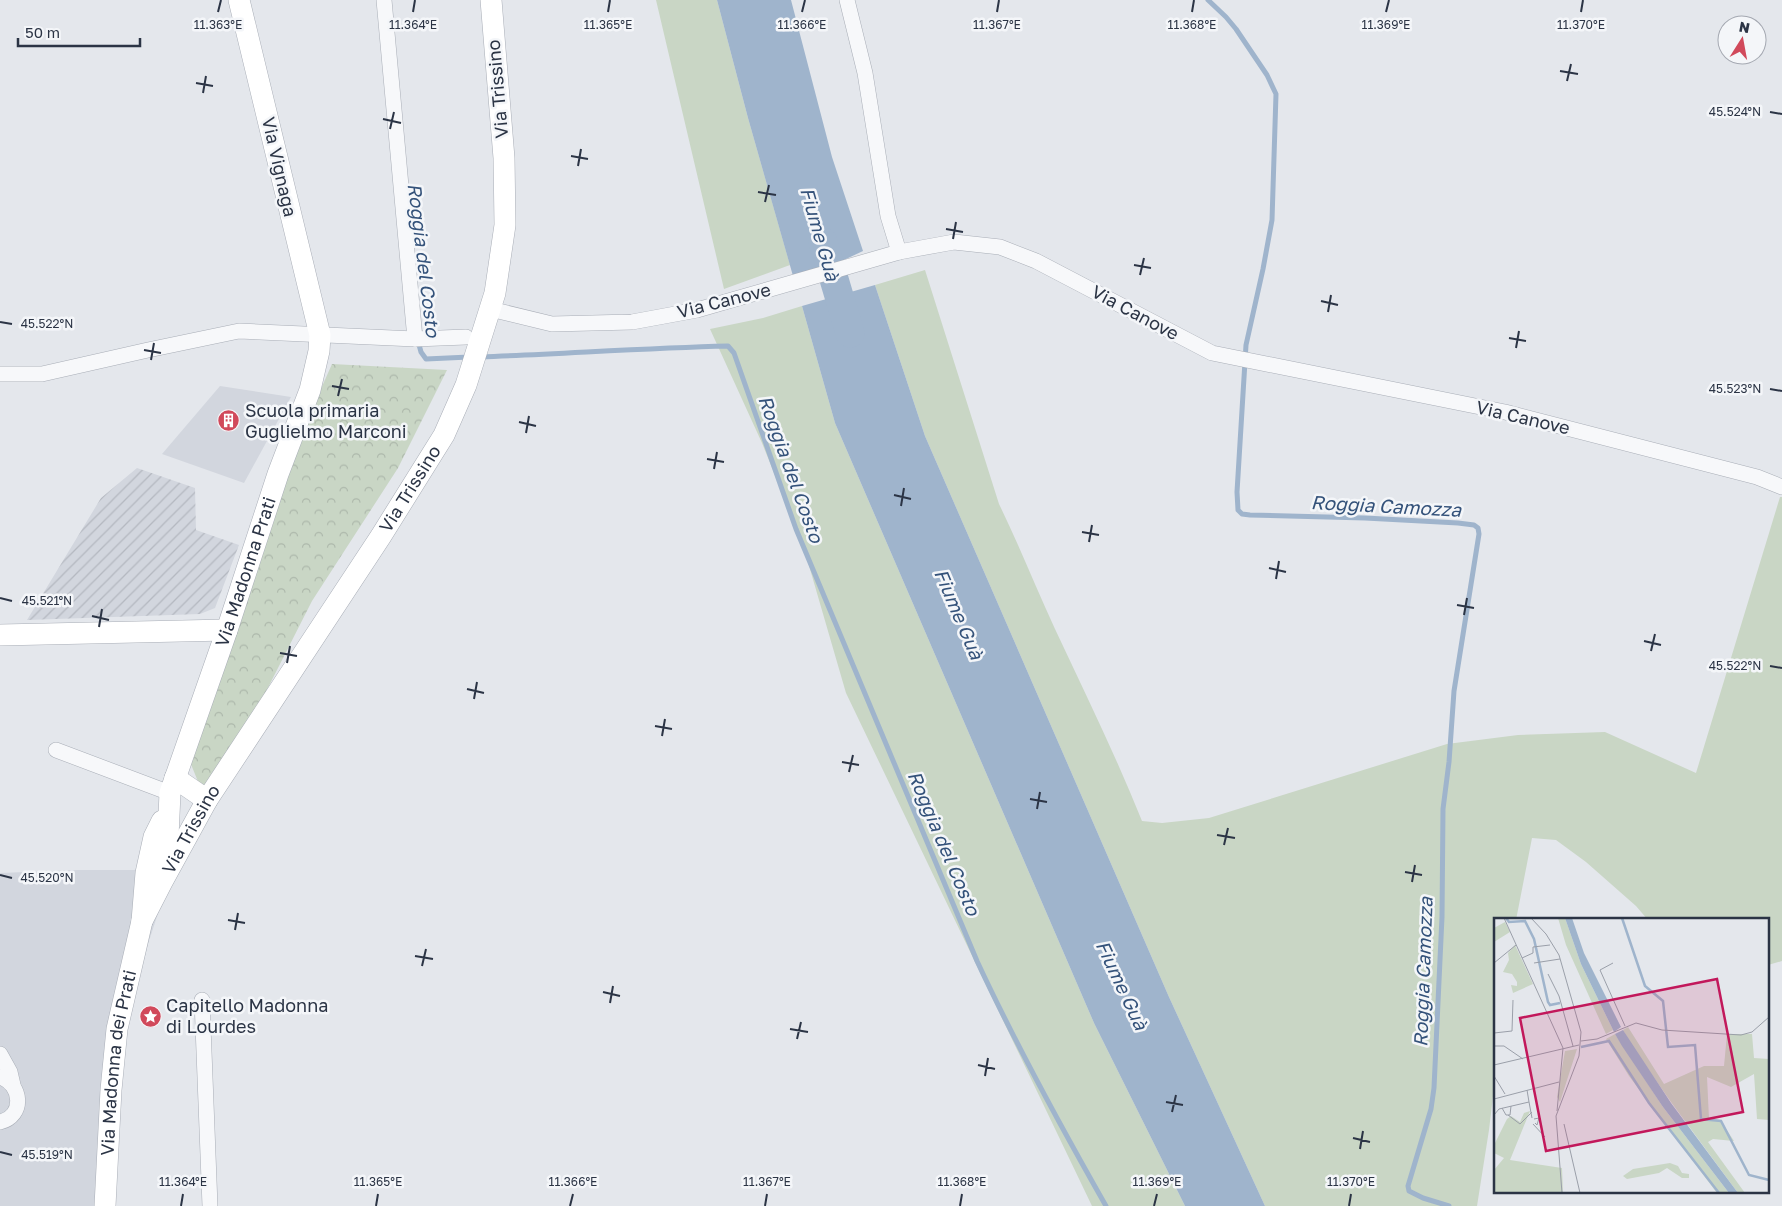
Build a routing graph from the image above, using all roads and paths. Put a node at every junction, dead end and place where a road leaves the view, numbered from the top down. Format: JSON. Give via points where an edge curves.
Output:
{"nodes":[{"id":1,"x":239,"y":0,"type":"edge"},
{"id":2,"x":384,"y":0,"type":"edge"},
{"id":3,"x":491,"y":0,"type":"edge"},
{"id":4,"x":846,"y":0,"type":"edge"},
{"id":5,"x":899,"y":252,"type":"junction"},
{"id":6,"x":490,"y":309,"type":"junction"},
{"id":7,"x":320,"y":335,"type":"junction"},
{"id":8,"x":466,"y":337,"type":"dead end"},
{"id":9,"x":415,"y":339,"type":"junction"},
{"id":10,"x":0,"y":374,"type":"edge"},
{"id":11,"x":1782,"y":487,"type":"edge"},
{"id":12,"x":227,"y":630,"type":"junction"},
{"id":13,"x":0,"y":635,"type":"edge"},
{"id":14,"x":56,"y":750,"type":"dead end"},
{"id":15,"x":171,"y":794,"type":"junction"},
{"id":16,"x":207,"y":800,"type":"junction"},
{"id":17,"x":162,"y":882,"type":"junction"},
{"id":18,"x":142,"y":921,"type":"junction"},
{"id":19,"x":202,"y":1000,"type":"dead end"},
{"id":20,"x":0,"y":1054,"type":"edge"},
{"id":21,"x":0,"y":1077,"type":"edge"},
{"id":22,"x":14,"y":1085,"type":"junction"},
{"id":23,"x":0,"y":1122,"type":"edge"},
{"id":24,"x":105,"y":1206,"type":"edge"},
{"id":25,"x":210,"y":1206,"type":"edge"}],
"edges":[{"from":1,"to":7,"type":"main road","name":"Via Vignaga"},
{"from":2,"to":9,"type":"street"},
{"from":3,"to":6,"type":"main road","name":"Via Trissino","via":[[504,158],[505,225]]},
{"from":4,"to":5,"type":"street","via":[[865,73],[888,216]]},
{"from":5,"to":6,"type":"street","name":"Via Canove","via":[[696,310],[632,322],[552,324]]},
{"from":5,"to":11,"type":"street","name":"Via Canove","via":[[954,242],[1000,246],[1036,261],[1212,353],[1505,412],[1757,476]]},
{"from":6,"to":16,"type":"main road","name":"Via Trissino","via":[[466,385],[444,435],[382,536]]},
{"from":7,"to":9,"type":"street"},
{"from":7,"to":10,"type":"street","via":[[239,331],[42,374]]},
{"from":7,"to":12,"type":"main road","name":"Via Madonna Prati","via":[[310,390],[278,474]]},
{"from":8,"to":9,"type":"street"},
{"from":12,"to":13,"type":"main road"},
{"from":12,"to":15,"type":"main road","name":"Via Madonna Prati"},
{"from":14,"to":15,"type":"street"},
{"from":15,"to":16,"type":"main road"},
{"from":15,"to":17,"type":"main road"},
{"from":15,"to":18,"type":"main road","via":[[154,837],[146,873]]},
{"from":16,"to":17,"type":"main road","name":"Via Trissino"},
{"from":17,"to":18,"type":"main road","name":"Via Trissino"},
{"from":18,"to":24,"type":"main road","name":"Via Madonna dei Prati","via":[[117,1029]]},
{"from":19,"to":25,"type":"street"},
{"from":20,"to":22,"type":"street"},
{"from":21,"to":22,"type":"street"},
{"from":22,"to":23,"type":"street","via":[[18,1106],[10,1117]]}]}
